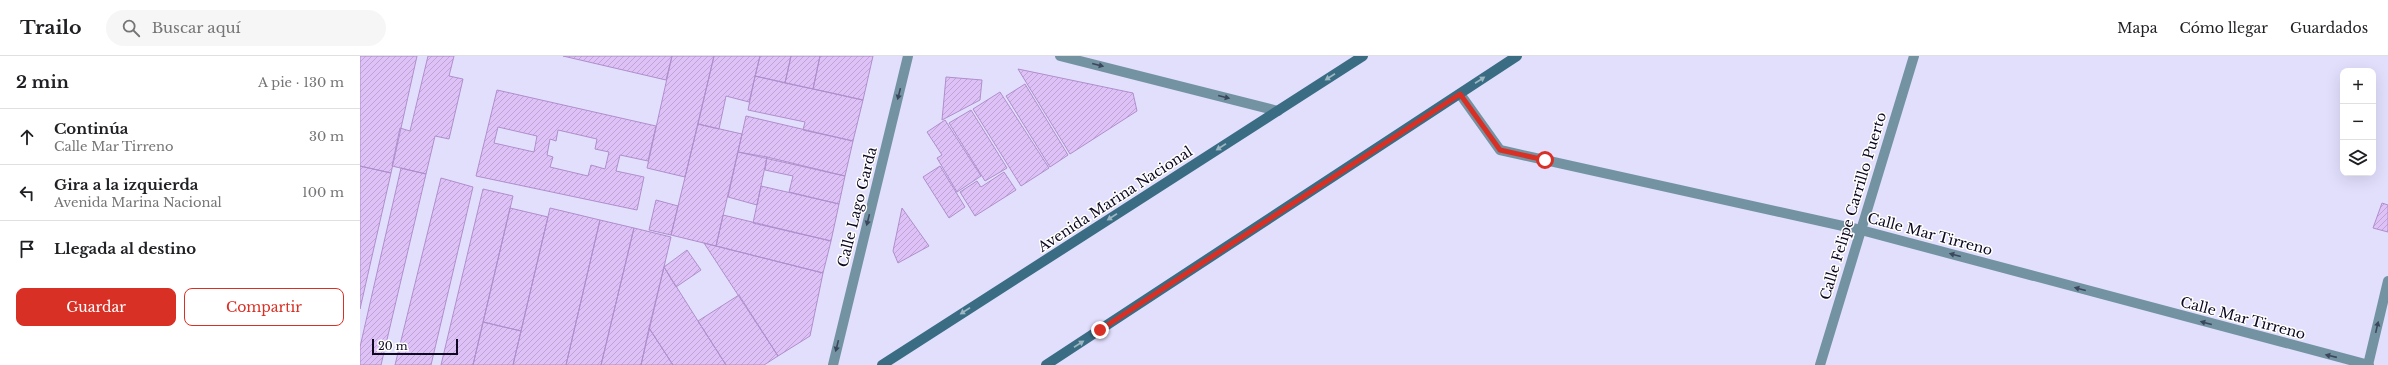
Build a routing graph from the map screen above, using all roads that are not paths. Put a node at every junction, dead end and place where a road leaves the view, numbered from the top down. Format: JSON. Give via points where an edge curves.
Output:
{"nodes":[{"id":1,"x":908,"y":56,"type":"edge"},
{"id":2,"x":1060,"y":56,"type":"edge"},
{"id":3,"x":1363,"y":56,"type":"edge"},
{"id":4,"x":1517,"y":56,"type":"edge"},
{"id":5,"x":1914,"y":56,"type":"edge"},
{"id":6,"x":1460,"y":94,"type":"junction"},
{"id":7,"x":1278,"y":111,"type":"junction"},
{"id":8,"x":1860,"y":230,"type":"junction"},
{"id":9,"x":2388,"y":281,"type":"edge"},
{"id":10,"x":833,"y":365,"type":"edge"},
{"id":11,"x":882,"y":365,"type":"edge"},
{"id":12,"x":1046,"y":365,"type":"edge"},
{"id":13,"x":1820,"y":365,"type":"edge"},
{"id":14,"x":2368,"y":365,"type":"edge"}],
"edges":[{"from":1,"to":10,"type":"street","name":"Calle Lago Garda","one_way":true},
{"from":2,"to":7,"type":"street","one_way":true},
{"from":3,"to":7,"type":"main road","name":"Avenida Marina Nacional","one_way":true},
{"from":6,"to":4,"type":"main road","one_way":true},
{"from":5,"to":8,"type":"street","name":"Calle Felipe Carrillo Puerto"},
{"from":6,"to":8,"type":"street","name":"Calle Mar Tirreno","via":[[1500,150]]},
{"from":12,"to":6,"type":"main road","one_way":true},
{"from":7,"to":11,"type":"main road","name":"Avenida Marina Nacional","one_way":true},
{"from":8,"to":13,"type":"street","name":"Calle Felipe Carrillo Puerto"},
{"from":14,"to":8,"type":"street","name":"Calle Mar Tirreno","one_way":true},
{"from":14,"to":9,"type":"street","one_way":true}]}
